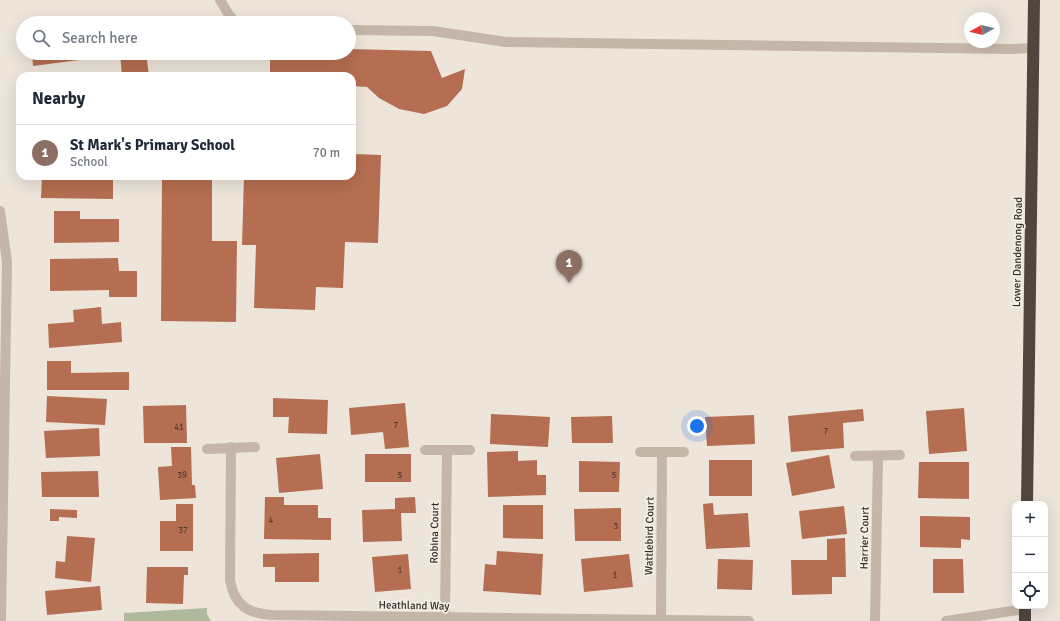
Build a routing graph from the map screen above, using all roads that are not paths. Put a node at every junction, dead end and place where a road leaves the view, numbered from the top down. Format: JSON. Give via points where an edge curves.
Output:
{"nodes":[{"id":1,"x":220,"y":0,"type":"edge"},
{"id":2,"x":1034,"y":0,"type":"edge"},
{"id":3,"x":229,"y":16,"type":"edge"},
{"id":4,"x":356,"y":30,"type":"edge"},
{"id":5,"x":1034,"y":48,"type":"junction"},
{"id":6,"x":0,"y":211,"type":"edge"},
{"id":7,"x":2,"y":388,"type":"edge"},
{"id":8,"x":230,"y":447,"type":"junction"},
{"id":9,"x":254,"y":447,"type":"dead end"},
{"id":10,"x":208,"y":449,"type":"dead end"},
{"id":11,"x":425,"y":450,"type":"dead end"},
{"id":12,"x":447,"y":450,"type":"junction"},
{"id":13,"x":470,"y":450,"type":"dead end"},
{"id":14,"x":640,"y":452,"type":"dead end"},
{"id":15,"x":662,"y":452,"type":"junction"},
{"id":16,"x":684,"y":452,"type":"dead end"},
{"id":17,"x":900,"y":455,"type":"dead end"},
{"id":18,"x":855,"y":456,"type":"dead end"},
{"id":19,"x":878,"y":456,"type":"junction"},
{"id":20,"x":1027,"y":501,"type":"edge"},
{"id":21,"x":1014,"y":609,"type":"edge"},
{"id":22,"x":1025,"y":609,"type":"edge"},
{"id":23,"x":445,"y":617,"type":"junction"},
{"id":24,"x":660,"y":620,"type":"junction"},
{"id":25,"x":1,"y":621,"type":"edge"},
{"id":26,"x":749,"y":621,"type":"edge"},
{"id":27,"x":875,"y":621,"type":"edge"},
{"id":28,"x":946,"y":621,"type":"edge"},
{"id":29,"x":1025,"y":621,"type":"edge"}],
"edges":[{"from":1,"to":3,"type":"street"},
{"from":2,"to":5,"type":"highway","name":"Lower Dandenong Road"},
{"from":4,"to":5,"type":"street","via":[[433,31],[506,42]]},
{"from":5,"to":20,"type":"highway","name":"Lower Dandenong Road"},
{"from":6,"to":7,"type":"street","via":[[7,262]]},
{"from":7,"to":25,"type":"street"},
{"from":8,"to":9,"type":"street"},
{"from":8,"to":10,"type":"street"},
{"from":8,"to":23,"type":"street","name":"Heathland Way","via":[[230,580],[234,596],[246,608],[273,615]]},
{"from":11,"to":12,"type":"street"},
{"from":12,"to":13,"type":"street"},
{"from":12,"to":23,"type":"street","name":"Robina Court"},
{"from":14,"to":15,"type":"street"},
{"from":15,"to":16,"type":"street"},
{"from":15,"to":24,"type":"street","name":"Wattlebird Court"},
{"from":17,"to":19,"type":"street"},
{"from":18,"to":19,"type":"street"},
{"from":19,"to":27,"type":"street","name":"Harrier Court"},
{"from":21,"to":28,"type":"street"},
{"from":22,"to":29,"type":"highway"},
{"from":23,"to":24,"type":"street","name":"Heathland Way"},
{"from":24,"to":26,"type":"street","name":"Heathland Way"}]}
